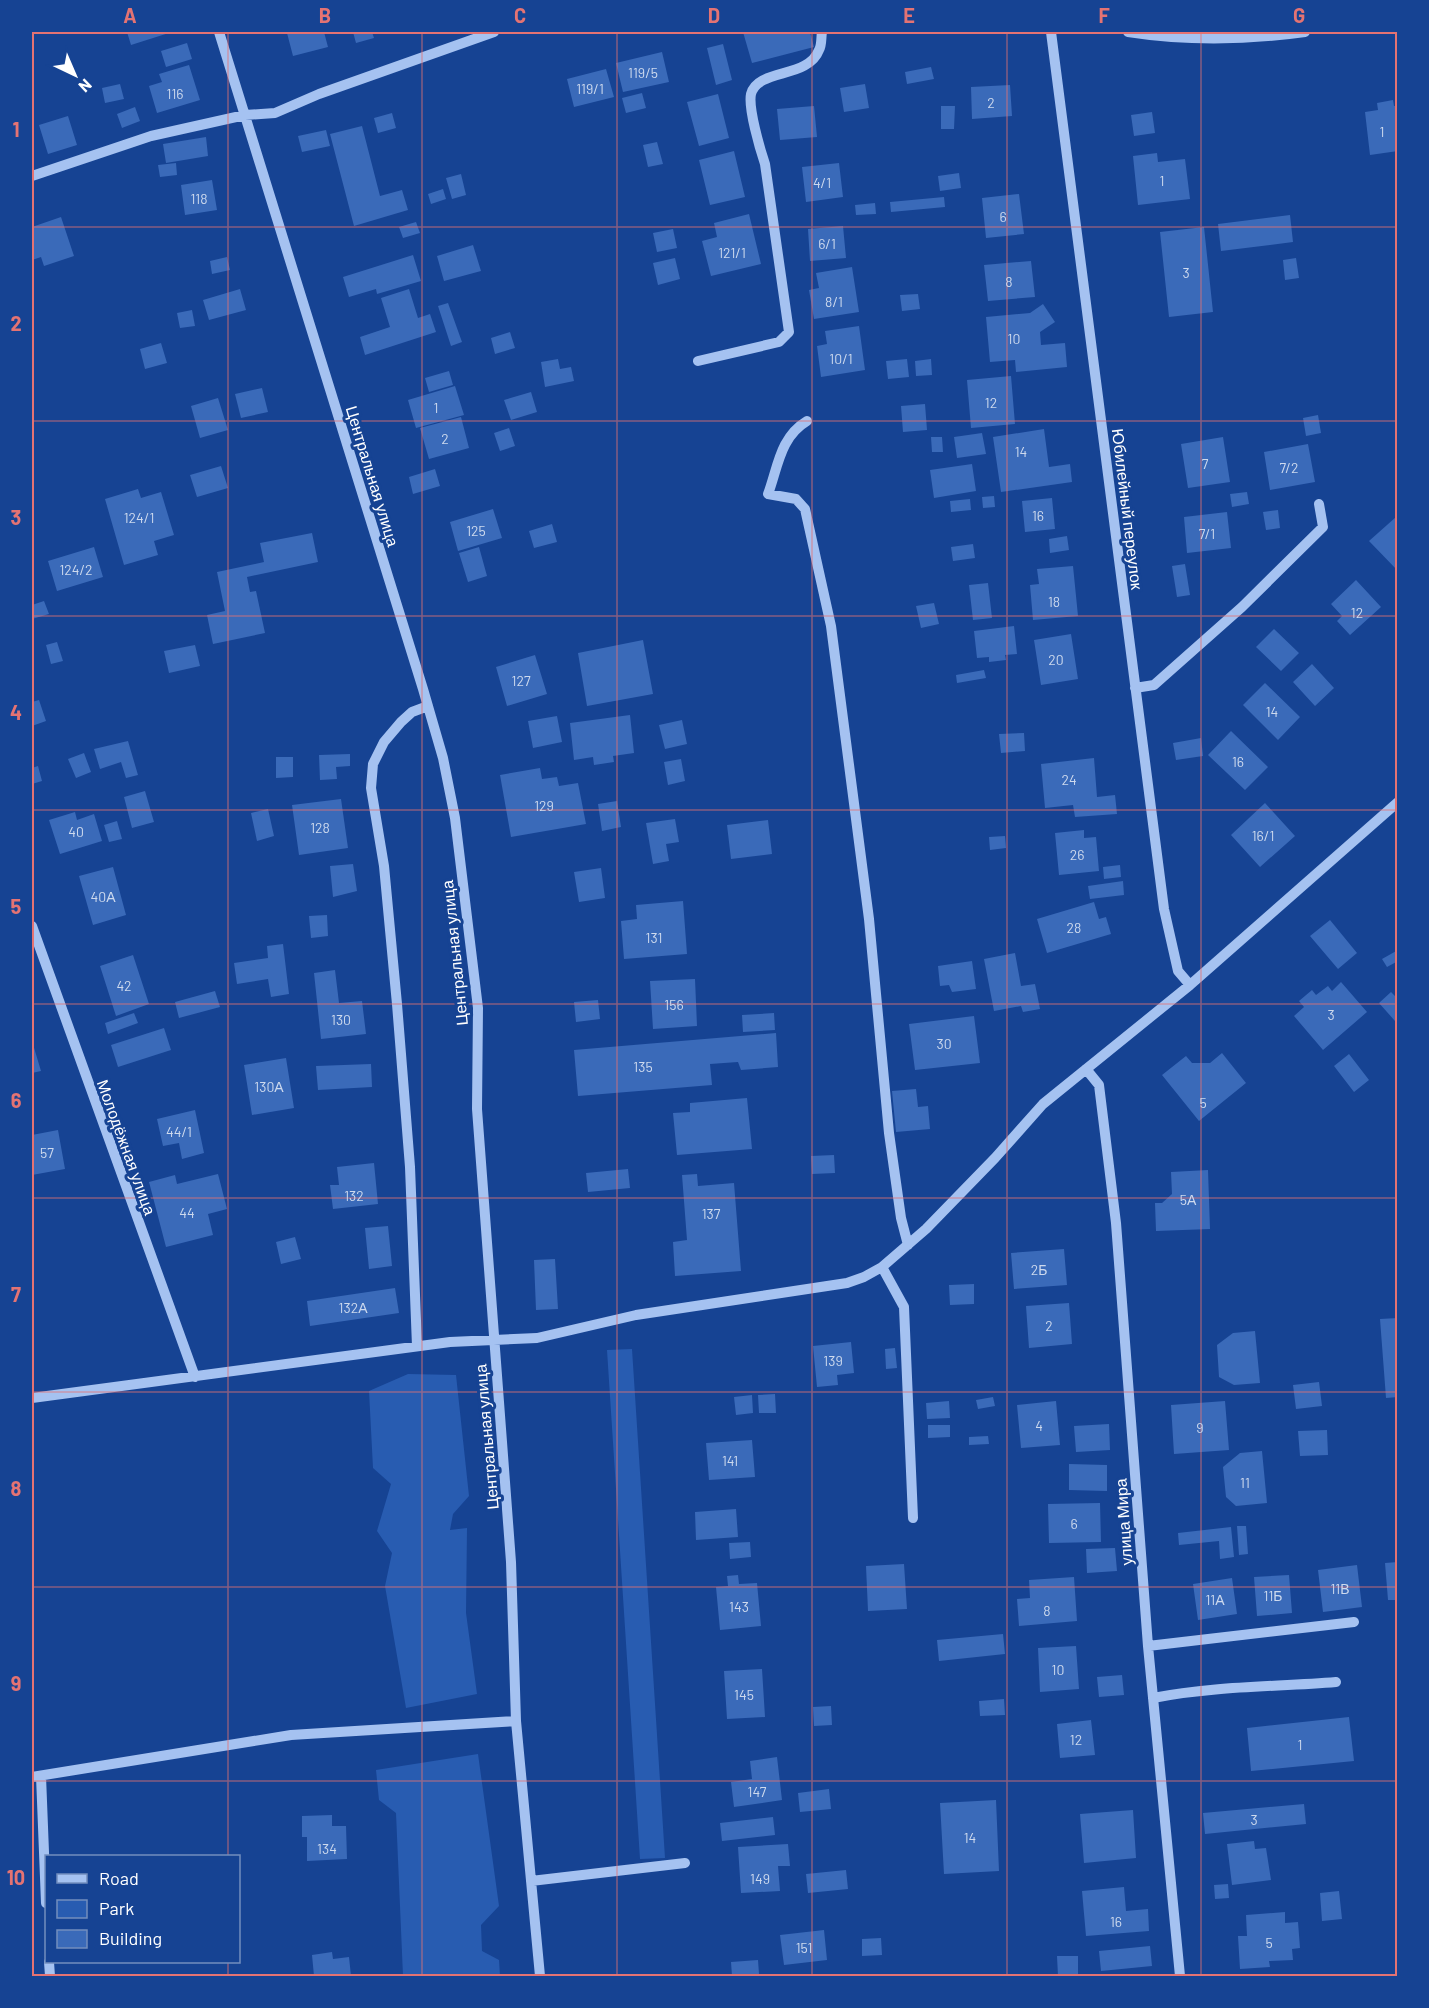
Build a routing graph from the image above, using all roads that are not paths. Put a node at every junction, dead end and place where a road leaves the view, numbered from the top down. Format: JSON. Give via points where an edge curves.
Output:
{"nodes":[{"id":1,"x":219,"y":32,"type":"edge"},
{"id":2,"x":494,"y":32,"type":"edge"},
{"id":3,"x":822,"y":32,"type":"edge"},
{"id":4,"x":1051,"y":32,"type":"edge"},
{"id":5,"x":1128,"y":32,"type":"edge"},
{"id":6,"x":1305,"y":32,"type":"edge"},
{"id":7,"x":245,"y":115,"type":"junction"},
{"id":8,"x":32,"y":176,"type":"edge"},
{"id":9,"x":698,"y":360,"type":"dead end"},
{"id":10,"x":807,"y":422,"type":"dead end"},
{"id":11,"x":1319,"y":504,"type":"dead end"},
{"id":12,"x":1136,"y":688,"type":"junction"},
{"id":13,"x":428,"y":706,"type":"junction"},
{"id":14,"x":1398,"y":802,"type":"edge"},
{"id":15,"x":32,"y":926,"type":"edge"},
{"id":16,"x":1190,"y":985,"type":"junction"},
{"id":17,"x":1086,"y":1069,"type":"junction"},
{"id":18,"x":908,"y":1245,"type":"junction"},
{"id":19,"x":882,"y":1267,"type":"junction"},
{"id":20,"x":493,"y":1339,"type":"junction"},
{"id":21,"x":417,"y":1346,"type":"junction"},
{"id":22,"x":195,"y":1377,"type":"junction"},
{"id":23,"x":32,"y":1398,"type":"edge"},
{"id":24,"x":913,"y":1518,"type":"dead end"},
{"id":25,"x":1354,"y":1622,"type":"dead end"},
{"id":26,"x":1148,"y":1646,"type":"junction"},
{"id":27,"x":1336,"y":1682,"type":"dead end"},
{"id":28,"x":1153,"y":1698,"type":"junction"},
{"id":29,"x":516,"y":1720,"type":"junction"},
{"id":30,"x":36,"y":1776,"type":"edge"},
{"id":31,"x":685,"y":1863,"type":"dead end"},
{"id":32,"x":531,"y":1881,"type":"junction"},
{"id":33,"x":45,"y":1890,"type":"edge"},
{"id":34,"x":540,"y":1977,"type":"edge"},
{"id":35,"x":1180,"y":1977,"type":"edge"}],
"edges":[{"from":1,"to":7,"type":"street","name":"Центральная улица"},
{"from":2,"to":7,"type":"street","via":[[275,113]]},
{"from":3,"to":9,"type":"street","via":[[820,49],[813,61],[756,85],[751,95],[789,333],[779,342]]},
{"from":4,"to":12,"type":"street","name":"Юбилейный переулок"},
{"from":5,"to":6,"type":"street","via":[[1164,38],[1263,37]]},
{"from":7,"to":8,"type":"street","via":[[151,136]]},
{"from":7,"to":13,"type":"street","name":"Центральная улица"},
{"from":10,"to":18,"type":"street","via":[[787,439],[768,494],[796,499],[805,509],[831,626],[869,919],[890,1133]]},
{"from":11,"to":12,"type":"street","via":[[1323,527],[1315,536],[1154,685]]},
{"from":12,"to":16,"type":"street","name":"Юбилейный переулок","via":[[1164,909],[1178,972]]},
{"from":13,"to":20,"type":"street","name":"Центральная улица","via":[[455,818],[478,1008],[477,1109]]},
{"from":13,"to":21,"type":"street","via":[[412,712],[384,742],[374,764],[371,788],[384,866],[397,1004],[410,1167]]},
{"from":14,"to":16,"type":"street"},
{"from":15,"to":22,"type":"street","name":"Молодёжная улица"},
{"from":16,"to":17,"type":"street"},
{"from":17,"to":18,"type":"street","via":[[1043,1104]]},
{"from":17,"to":26,"type":"street","name":"улица Мира","via":[[1099,1084],[1116,1223]]},
{"from":18,"to":19,"type":"street"},
{"from":19,"to":20,"type":"street","via":[[847,1283],[636,1315],[537,1338]]},
{"from":19,"to":24,"type":"street","via":[[904,1307]]},
{"from":20,"to":21,"type":"street"},
{"from":20,"to":29,"type":"street","name":"Центральная улица","via":[[511,1562]]},
{"from":21,"to":22,"type":"street"},
{"from":22,"to":23,"type":"street"},
{"from":25,"to":26,"type":"street"},
{"from":26,"to":28,"type":"street","name":"улица Мира"},
{"from":27,"to":28,"type":"street","via":[[1243,1686]]},
{"from":28,"to":35,"type":"street","name":"улица Мира"},
{"from":29,"to":30,"type":"street","via":[[291,1735]]},
{"from":29,"to":32,"type":"street","name":"Центральная улица"},
{"from":30,"to":33,"type":"street"},
{"from":31,"to":32,"type":"street"},
{"from":32,"to":34,"type":"street","name":"Центральная улица"}]}
